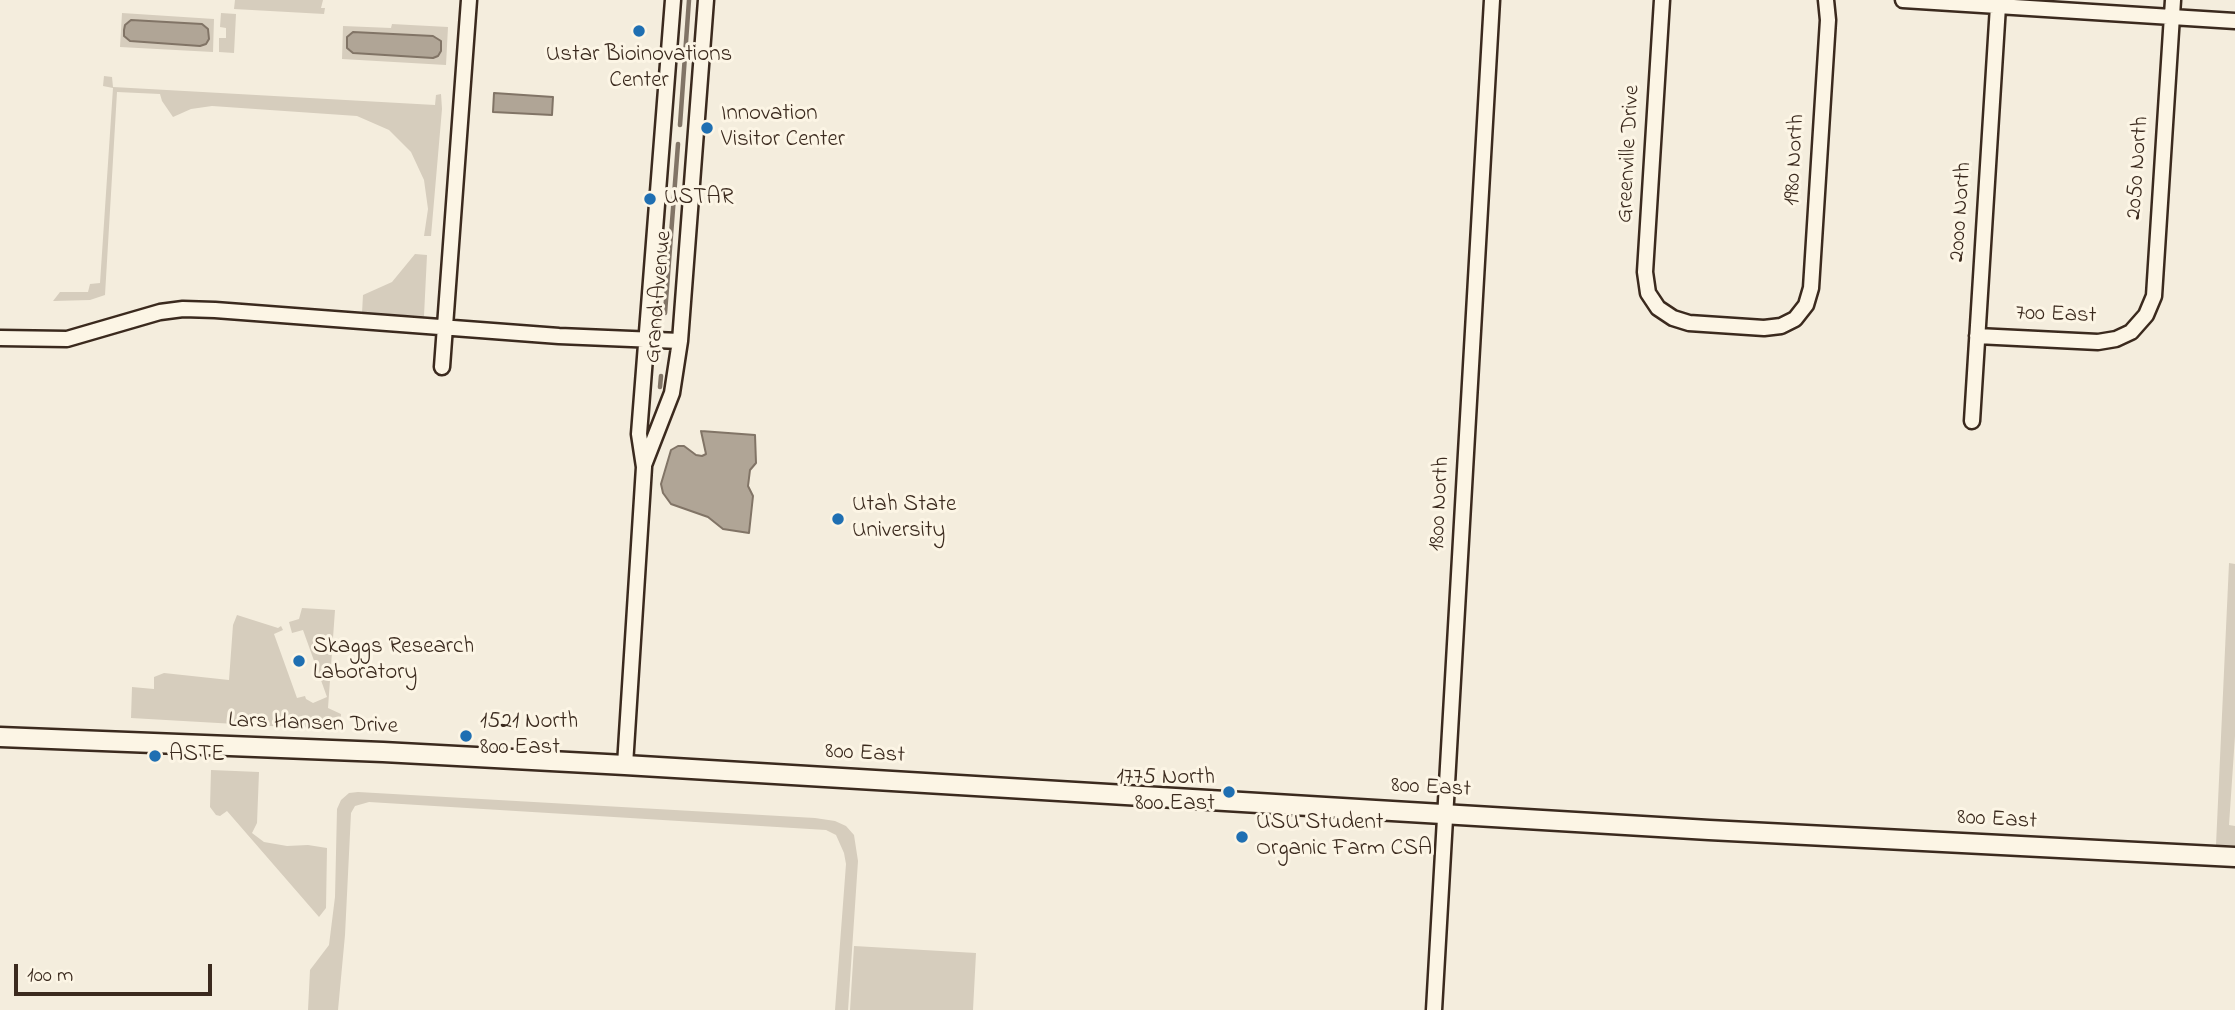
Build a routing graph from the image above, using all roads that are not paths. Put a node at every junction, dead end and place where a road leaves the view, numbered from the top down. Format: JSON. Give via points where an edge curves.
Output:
{"nodes":[{"id":1,"x":469,"y":0,"type":"edge"},
{"id":2,"x":673,"y":0,"type":"edge"},
{"id":3,"x":706,"y":0,"type":"edge"},
{"id":4,"x":1492,"y":0,"type":"edge"},
{"id":5,"x":1662,"y":0,"type":"edge"},
{"id":6,"x":1826,"y":0,"type":"edge"},
{"id":7,"x":1903,"y":0,"type":"edge"},
{"id":8,"x":2173,"y":0,"type":"edge"},
{"id":9,"x":1998,"y":6,"type":"junction"},
{"id":10,"x":2172,"y":17,"type":"junction"},
{"id":11,"x":2235,"y":21,"type":"edge"},
{"id":12,"x":1795,"y":319,"type":"joint"},
{"id":13,"x":445,"y":328,"type":"junction"},
{"id":14,"x":2131,"y":332,"type":"joint"},
{"id":15,"x":1978,"y":336,"type":"junction"},
{"id":16,"x":0,"y":338,"type":"edge"},
{"id":17,"x":646,"y":340,"type":"junction"},
{"id":18,"x":680,"y":341,"type":"junction"},
{"id":19,"x":442,"y":367,"type":"dead end"},
{"id":20,"x":1972,"y":421,"type":"dead end"},
{"id":21,"x":644,"y":467,"type":"junction"},
{"id":22,"x":0,"y":737,"type":"edge"},
{"id":23,"x":625,"y":765,"type":"junction"},
{"id":24,"x":1446,"y":814,"type":"junction"},
{"id":25,"x":2235,"y":857,"type":"edge"},
{"id":26,"x":1434,"y":1010,"type":"edge"}],
"edges":[{"from":1,"to":13,"type":"street"},
{"from":2,"to":17,"type":"street","name":"Grand Avenue"},
{"from":3,"to":18,"type":"street","name":"Grand Avenue"},
{"from":4,"to":24,"type":"street","name":"1800 North"},
{"from":5,"to":12,"type":"street","name":"Greenville Drive","via":[[1647,293],[1658,308],[1689,323],[1765,328]]},
{"from":6,"to":12,"type":"street","name":"1980 North","via":[[1811,288]]},
{"from":7,"to":9,"type":"street"},
{"from":8,"to":10,"type":"street","name":"2050 North"},
{"from":9,"to":10,"type":"street"},
{"from":9,"to":15,"type":"street","name":"2000 North"},
{"from":10,"to":11,"type":"street"},
{"from":10,"to":14,"type":"street","name":"2050 North","via":[[2154,296]]},
{"from":13,"to":16,"type":"street","via":[[183,309],[66,339]]},
{"from":13,"to":17,"type":"street"},
{"from":13,"to":19,"type":"street"},
{"from":14,"to":15,"type":"street","name":"700 East","via":[[2098,342]]},
{"from":15,"to":20,"type":"street","name":"2000 North"},
{"from":17,"to":18,"type":"street"},
{"from":17,"to":21,"type":"street","name":"Grand Avenue","via":[[639,434]]},
{"from":18,"to":21,"type":"street","name":"Grand Avenue","via":[[672,393]]},
{"from":21,"to":23,"type":"street","name":"Grand Avenue"},
{"from":22,"to":23,"type":"main road","name":"Lars Hansen Drive"},
{"from":23,"to":24,"type":"main road","name":"800 East"},
{"from":24,"to":25,"type":"main road","name":"800 East"},
{"from":24,"to":26,"type":"street","name":"1800 North"}]}
